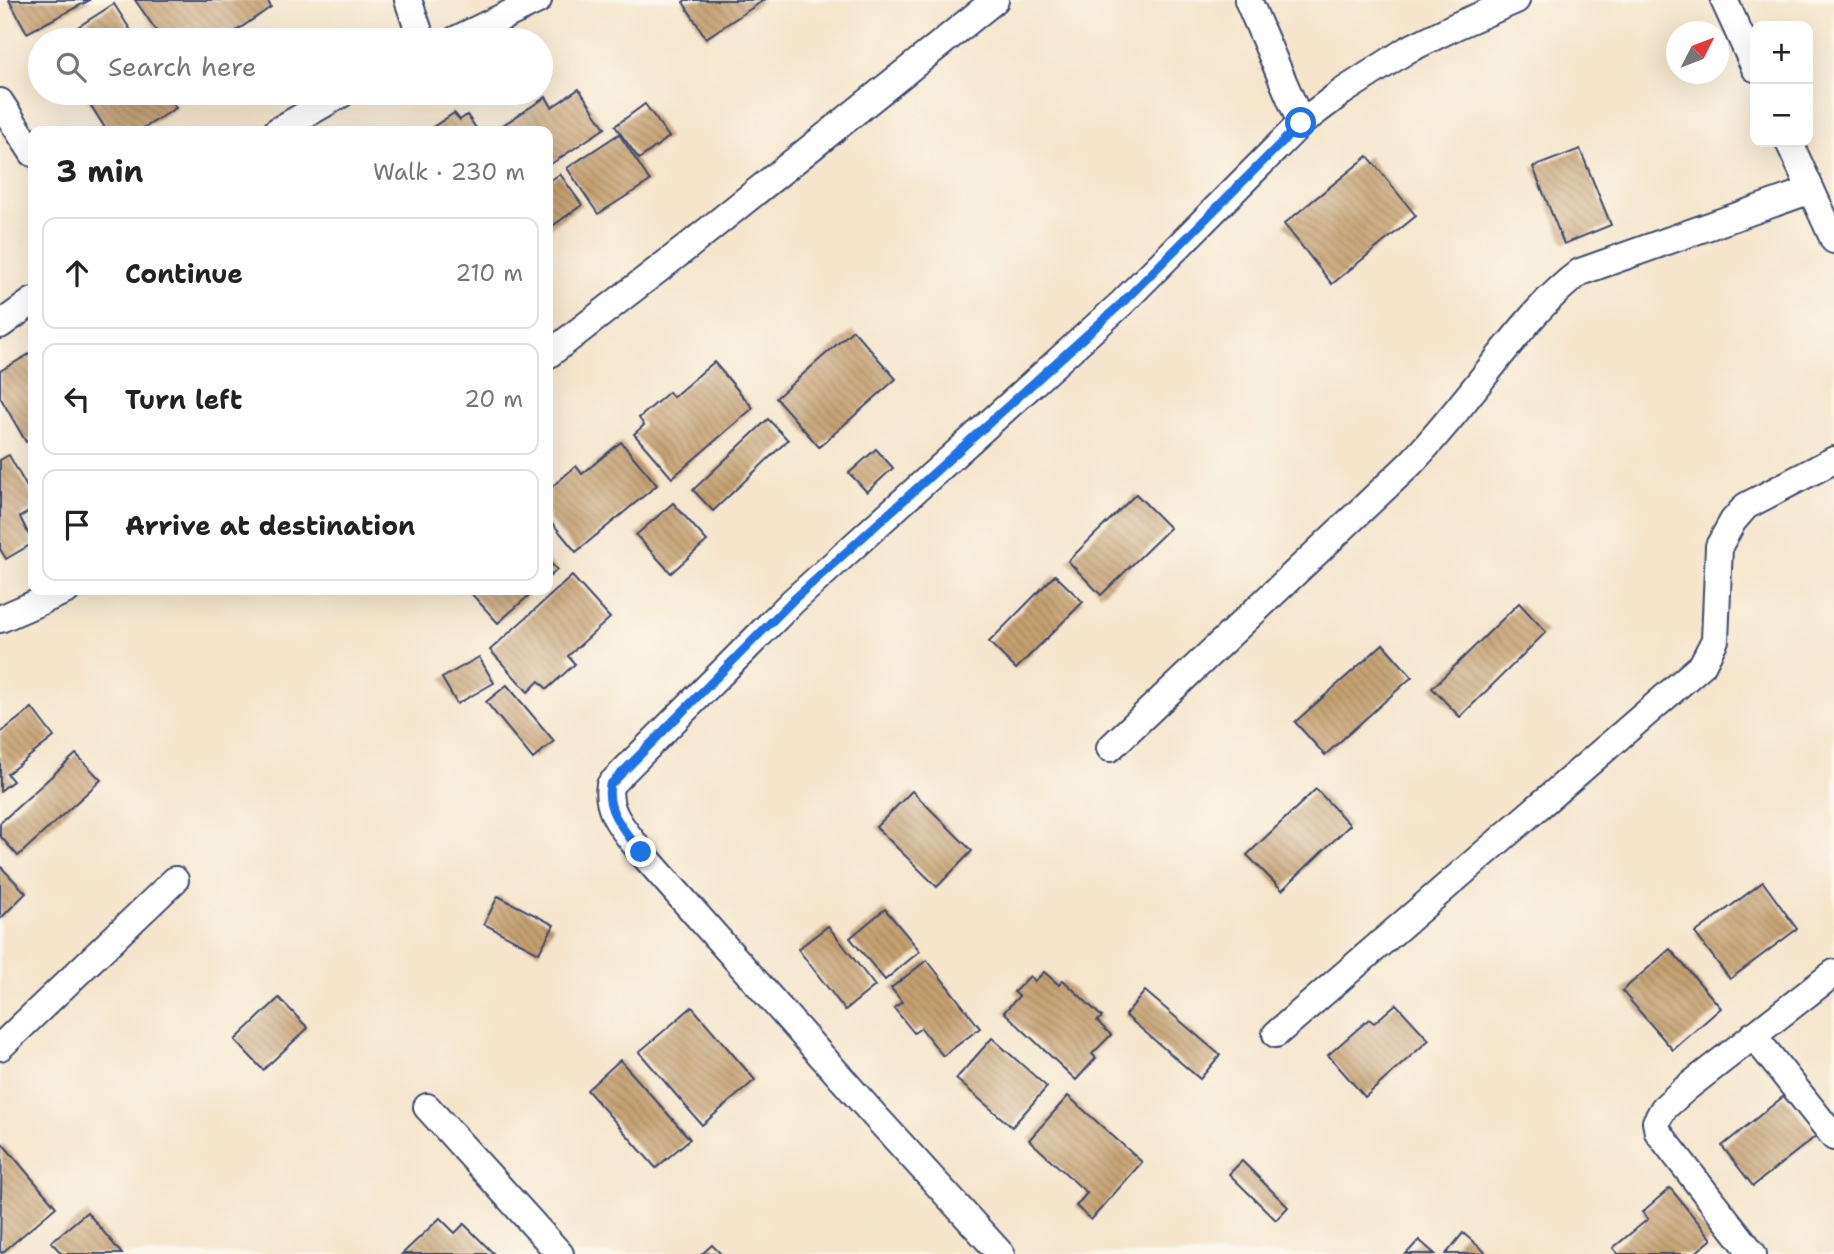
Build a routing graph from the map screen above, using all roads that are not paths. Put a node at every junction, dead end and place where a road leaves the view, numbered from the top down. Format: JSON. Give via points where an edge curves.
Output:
{"nodes":[{"id":1,"x":408,"y":0,"type":"edge"},
{"id":2,"x":538,"y":0,"type":"edge"},
{"id":3,"x":995,"y":0,"type":"edge"},
{"id":4,"x":1248,"y":0,"type":"edge"},
{"id":5,"x":1516,"y":0,"type":"edge"},
{"id":6,"x":1724,"y":0,"type":"edge"},
{"id":7,"x":418,"y":28,"type":"edge"},
{"id":8,"x":480,"y":28,"type":"edge"},
{"id":9,"x":1750,"y":57,"type":"edge"},
{"id":10,"x":0,"y":102,"type":"edge"},
{"id":11,"x":322,"y":105,"type":"edge"},
{"id":12,"x":1301,"y":123,"type":"junction"},
{"id":13,"x":286,"y":126,"type":"edge"},
{"id":14,"x":28,"y":145,"type":"edge"},
{"id":15,"x":1791,"y":147,"type":"edge"},
{"id":16,"x":1811,"y":190,"type":"junction"},
{"id":17,"x":1834,"y":240,"type":"edge"},
{"id":18,"x":28,"y":305,"type":"edge"},
{"id":19,"x":0,"y":325,"type":"edge"},
{"id":20,"x":553,"y":351,"type":"edge"},
{"id":21,"x":1834,"y":460,"type":"edge"},
{"id":22,"x":55,"y":595,"type":"edge"},
{"id":23,"x":0,"y":619,"type":"edge"},
{"id":24,"x":1110,"y":748,"type":"dead end"},
{"id":25,"x":174,"y":880,"type":"dead end"},
{"id":26,"x":1834,"y":973,"type":"edge"},
{"id":27,"x":1276,"y":1034,"type":"dead end"},
{"id":28,"x":1753,"y":1035,"type":"junction"},
{"id":29,"x":0,"y":1047,"type":"edge"},
{"id":30,"x":427,"y":1107,"type":"dead end"},
{"id":31,"x":1834,"y":1136,"type":"edge"},
{"id":32,"x":560,"y":1254,"type":"edge"},
{"id":33,"x":1001,"y":1254,"type":"edge"},
{"id":34,"x":1753,"y":1254,"type":"edge"}],
"edges":[{"from":1,"to":7,"type":"street"},
{"from":2,"to":8,"type":"street"},
{"from":3,"to":20,"type":"street"},
{"from":4,"to":12,"type":"street"},
{"from":5,"to":12,"type":"street","via":[[1407,50]]},
{"from":6,"to":9,"type":"street"},
{"from":10,"to":14,"type":"street"},
{"from":11,"to":13,"type":"street"},
{"from":12,"to":33,"type":"street","via":[[1122,303],[792,601],[610,785],[613,814],[641,852]]},
{"from":15,"to":16,"type":"street"},
{"from":16,"to":17,"type":"street"},
{"from":16,"to":24,"type":"street","via":[[1580,272],[1559,288],[1410,464]]},
{"from":18,"to":19,"type":"street"},
{"from":21,"to":27,"type":"street","via":[[1746,506],[1733,521],[1718,545],[1715,640],[1702,665]]},
{"from":22,"to":23,"type":"street"},
{"from":25,"to":29,"type":"street"},
{"from":26,"to":28,"type":"street"},
{"from":28,"to":31,"type":"street"},
{"from":28,"to":34,"type":"street","via":[[1685,1089],[1656,1122],[1658,1132]]},
{"from":30,"to":32,"type":"street"}]}
